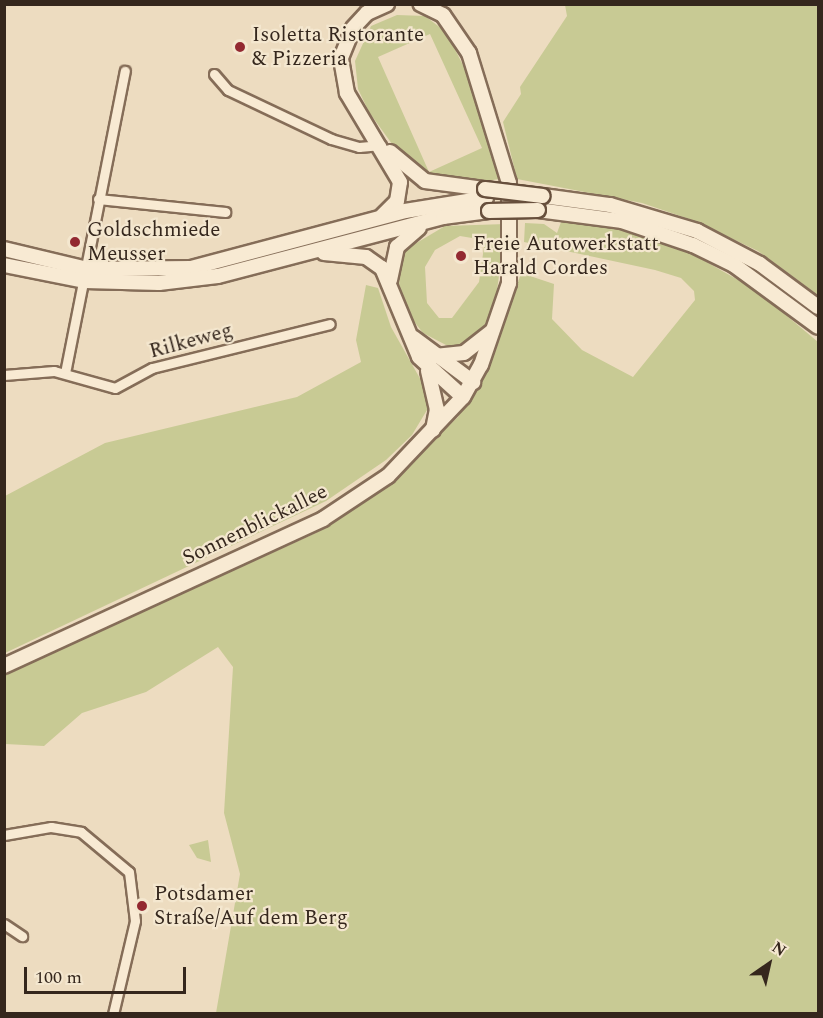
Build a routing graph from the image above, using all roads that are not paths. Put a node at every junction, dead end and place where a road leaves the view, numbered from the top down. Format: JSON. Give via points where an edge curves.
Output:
{"nodes":[{"id":1,"x":387,"y":4,"type":"edge"},
{"id":2,"x":420,"y":4,"type":"edge"},
{"id":3,"x":124,"y":71,"type":"dead end"},
{"id":4,"x":214,"y":74,"type":"dead end"},
{"id":5,"x":381,"y":145,"type":"junction"},
{"id":6,"x":98,"y":199,"type":"junction"},
{"id":7,"x":487,"y":199,"type":"junction"},
{"id":8,"x":225,"y":212,"type":"dead end"},
{"id":9,"x":443,"y":217,"type":"junction"},
{"id":10,"x":380,"y":218,"type":"junction"},
{"id":11,"x":4,"y":249,"type":"edge"},
{"id":12,"x":305,"y":253,"type":"junction"},
{"id":13,"x":4,"y":265,"type":"edge"},
{"id":14,"x":86,"y":275,"type":"junction"},
{"id":15,"x":390,"y":282,"type":"junction"},
{"id":16,"x":819,"y":307,"type":"edge"},
{"id":17,"x":330,"y":324,"type":"dead end"},
{"id":18,"x":819,"y":327,"type":"edge"},
{"id":19,"x":495,"y":329,"type":"junction"},
{"id":20,"x":410,"y":334,"type":"junction"},
{"id":21,"x":434,"y":356,"type":"junction"},
{"id":22,"x":428,"y":371,"type":"junction"},
{"id":23,"x":65,"y":373,"type":"junction"},
{"id":24,"x":4,"y":375,"type":"edge"},
{"id":25,"x":473,"y":382,"type":"junction"},
{"id":26,"x":464,"y":397,"type":"junction"},
{"id":27,"x":433,"y":433,"type":"junction"},
{"id":28,"x":4,"y":666,"type":"edge"},
{"id":29,"x":4,"y":835,"type":"edge"},
{"id":30,"x":4,"y":924,"type":"edge"},
{"id":31,"x":21,"y":936,"type":"dead end"},
{"id":32,"x":113,"y":1014,"type":"edge"}],
"edges":[{"from":1,"to":5,"type":"main road","via":[[352,28],[341,58],[347,93]]},
{"from":2,"to":19,"type":"main road","name":"Sonnenblickallee","via":[[443,15],[462,39],[507,172],[511,267]]},
{"from":3,"to":6,"type":"street"},
{"from":4,"to":5,"type":"street","via":[[228,90],[331,139],[359,147]]},
{"from":5,"to":7,"type":"main road","via":[[425,181]]},
{"from":5,"to":10,"type":"main road","via":[[400,182],[397,201]]},
{"from":6,"to":8,"type":"street"},
{"from":6,"to":14,"type":"street"},
{"from":7,"to":9,"type":"main road"},
{"from":7,"to":10,"type":"main road"},
{"from":7,"to":16,"type":"main road","bridge":true,"via":[[543,196],[633,210],[697,231],[760,264]]},
{"from":7,"to":18,"type":"main road","bridge":true,"via":[[622,221],[693,245],[769,288]]},
{"from":9,"to":12,"type":"main road"},
{"from":9,"to":15,"type":"main road","via":[[403,239],[390,263]]},
{"from":10,"to":14,"type":"main road","via":[[226,262]]},
{"from":11,"to":14,"type":"main road"},
{"from":12,"to":14,"type":"main road","via":[[199,278],[129,284]]},
{"from":12,"to":15,"type":"main road","via":[[366,257]]},
{"from":13,"to":14,"type":"main road"},
{"from":14,"to":23,"type":"street"},
{"from":15,"to":20,"type":"main road"},
{"from":17,"to":23,"type":"street","name":"Rilkeweg","via":[[152,368],[115,388]]},
{"from":19,"to":21,"type":"main road","via":[[464,353]]},
{"from":19,"to":25,"type":"main road","name":"Sonnenblickallee"},
{"from":20,"to":21,"type":"main road"},
{"from":20,"to":22,"type":"main road"},
{"from":21,"to":25,"type":"main road"},
{"from":22,"to":26,"type":"main road"},
{"from":22,"to":27,"type":"main road","via":[[437,409]]},
{"from":23,"to":24,"type":"street","name":"Rilkeweg","via":[[21,370]]},
{"from":25,"to":26,"type":"main road","name":"Sonnenblickallee"},
{"from":26,"to":27,"type":"main road","name":"Sonnenblickallee"},
{"from":27,"to":28,"type":"main road","name":"Sonnenblickallee","via":[[388,476],[322,519]]},
{"from":29,"to":32,"type":"street","via":[[51,827],[81,832],[129,872],[135,921]]},
{"from":30,"to":31,"type":"street"}]}
